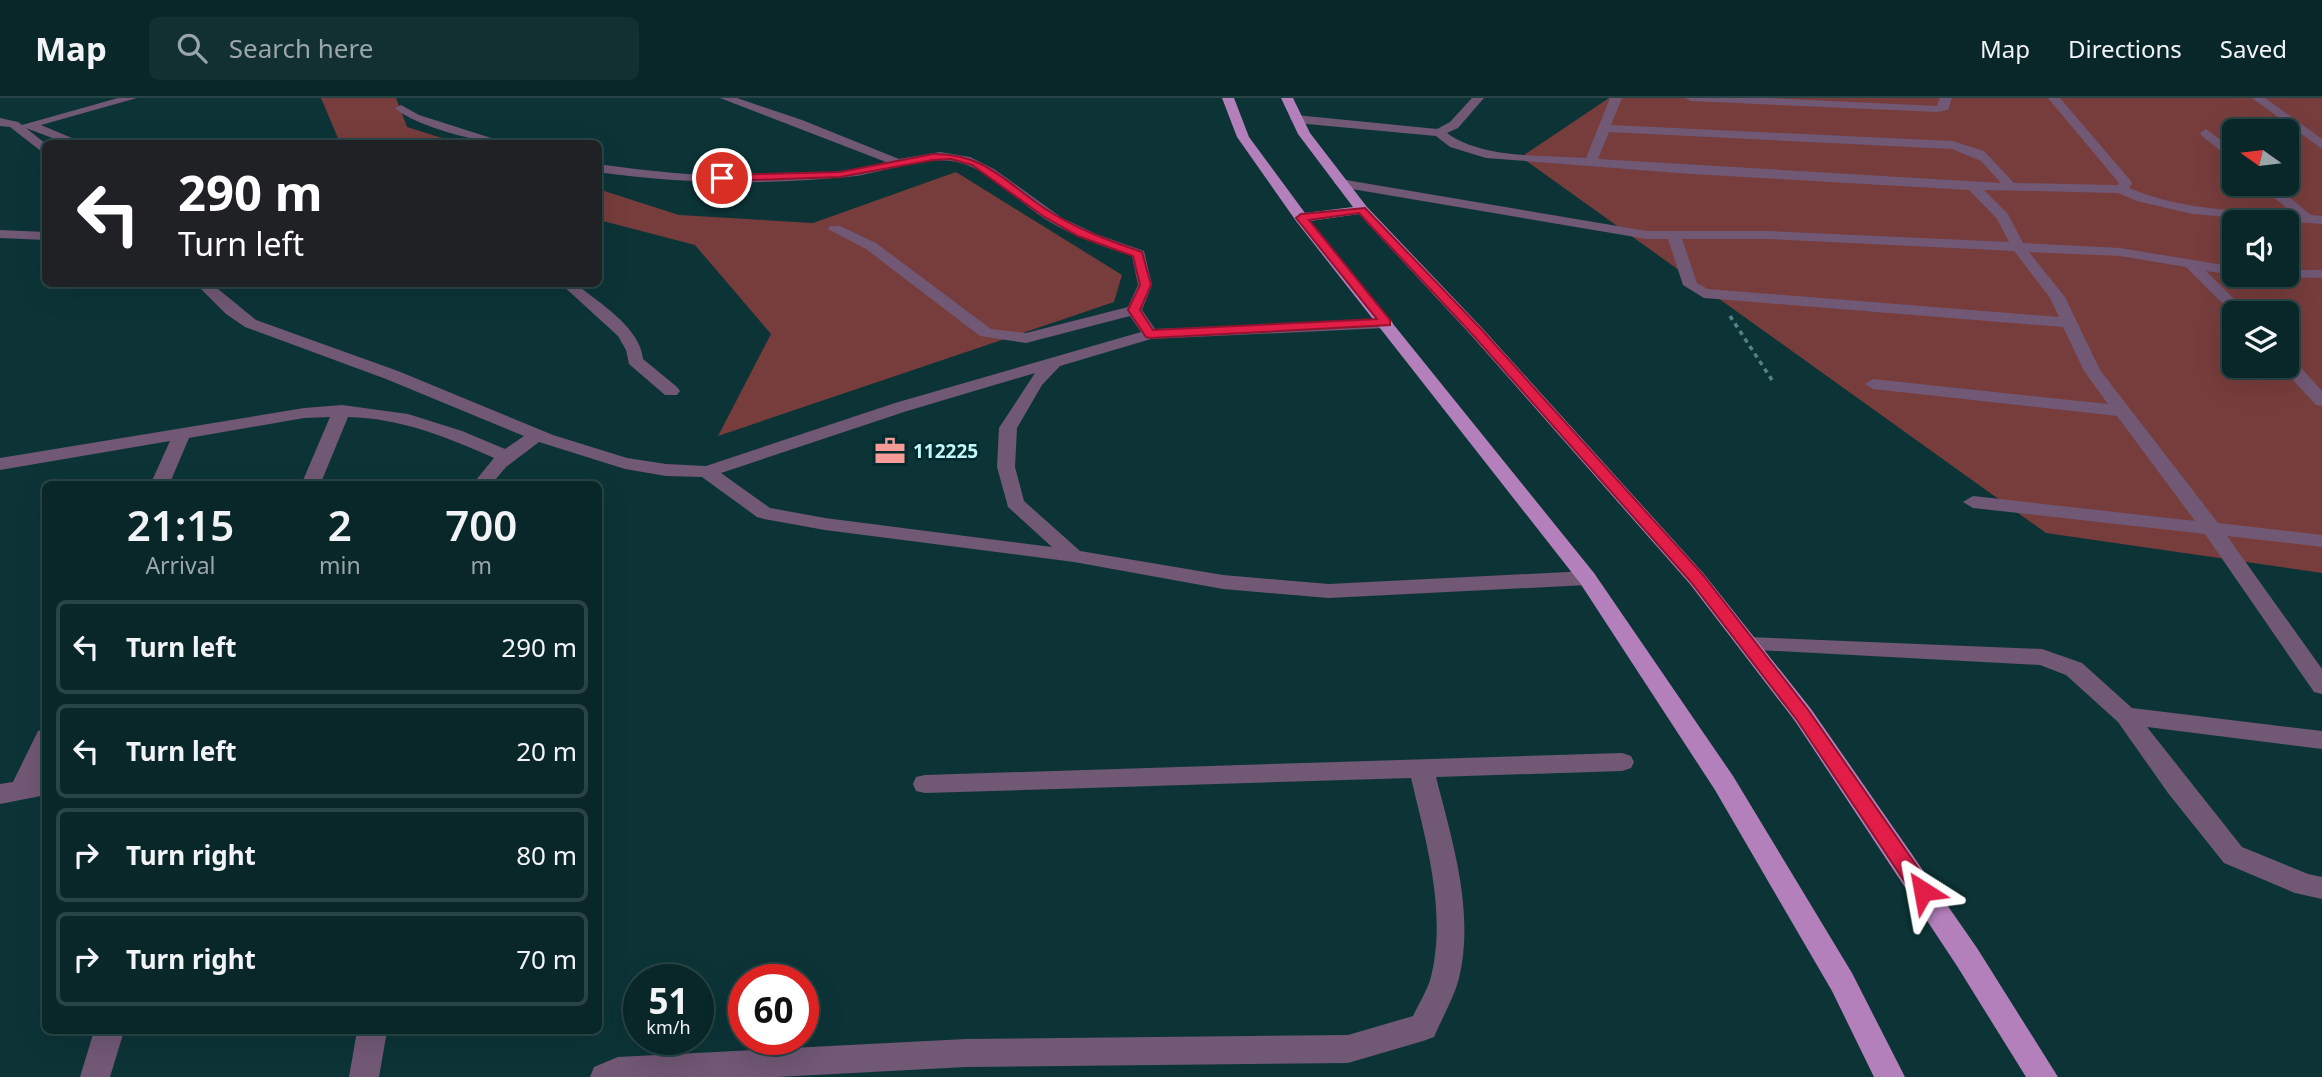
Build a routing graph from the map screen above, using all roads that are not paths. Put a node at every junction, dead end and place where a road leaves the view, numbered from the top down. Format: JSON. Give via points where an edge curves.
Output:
{"nodes":[{"id":1,"x":131,"y":98,"type":"edge"},
{"id":2,"x":726,"y":98,"type":"edge"},
{"id":3,"x":1228,"y":98,"type":"edge"},
{"id":4,"x":1287,"y":98,"type":"edge"},
{"id":5,"x":1478,"y":98,"type":"edge"},
{"id":6,"x":1616,"y":98,"type":"edge"},
{"id":7,"x":1691,"y":98,"type":"edge"},
{"id":8,"x":1946,"y":98,"type":"edge"},
{"id":9,"x":2054,"y":98,"type":"edge"},
{"id":10,"x":2258,"y":98,"type":"edge"},
{"id":11,"x":401,"y":107,"type":"dead end"},
{"id":12,"x":1296,"y":119,"type":"junction"},
{"id":13,"x":0,"y":122,"type":"edge"},
{"id":14,"x":14,"y":124,"type":"junction"},
{"id":15,"x":28,"y":125,"type":"junction"},
{"id":16,"x":1604,"y":128,"type":"junction"},
{"id":17,"x":1438,"y":133,"type":"junction"},
{"id":18,"x":2206,"y":133,"type":"dead end"},
{"id":19,"x":69,"y":140,"type":"edge"},
{"id":20,"x":491,"y":140,"type":"edge"},
{"id":21,"x":2322,"y":145,"type":"edge"},
{"id":22,"x":2222,"y":147,"type":"edge"},
{"id":23,"x":42,"y":148,"type":"edge"},
{"id":24,"x":1591,"y":162,"type":"junction"},
{"id":25,"x":899,"y":163,"type":"junction"},
{"id":26,"x":602,"y":168,"type":"edge"},
{"id":27,"x":1340,"y":183,"type":"junction"},
{"id":28,"x":1973,"y":186,"type":"junction"},
{"id":29,"x":2010,"y":186,"type":"junction"},
{"id":30,"x":2120,"y":188,"type":"junction"},
{"id":31,"x":2280,"y":196,"type":"edge"},
{"id":32,"x":1362,"y":210,"type":"junction"},
{"id":33,"x":1301,"y":218,"type":"junction"},
{"id":34,"x":2307,"y":219,"type":"junction"},
{"id":35,"x":2322,"y":220,"type":"edge"},
{"id":36,"x":835,"y":229,"type":"dead end"},
{"id":37,"x":0,"y":234,"type":"edge"},
{"id":38,"x":42,"y":236,"type":"edge"},
{"id":39,"x":1674,"y":236,"type":"junction"},
{"id":40,"x":2018,"y":247,"type":"junction"},
{"id":41,"x":2190,"y":263,"type":"junction"},
{"id":42,"x":2222,"y":269,"type":"edge"},
{"id":43,"x":2299,"y":274,"type":"edge"},
{"id":44,"x":2322,"y":274,"type":"edge"},
{"id":45,"x":207,"y":287,"type":"edge"},
{"id":46,"x":571,"y":287,"type":"edge"},
{"id":47,"x":2228,"y":301,"type":"edge"},
{"id":48,"x":1134,"y":310,"type":"junction"},
{"id":49,"x":1385,"y":323,"type":"junction"},
{"id":50,"x":2069,"y":323,"type":"junction"},
{"id":51,"x":1150,"y":334,"type":"junction"},
{"id":52,"x":1057,"y":360,"type":"junction"},
{"id":53,"x":2299,"y":376,"type":"edge"},
{"id":54,"x":1873,"y":384,"type":"dead end"},
{"id":55,"x":671,"y":391,"type":"dead end"},
{"id":56,"x":2322,"y":401,"type":"edge"},
{"id":57,"x":342,"y":410,"type":"junction"},
{"id":58,"x":2123,"y":411,"type":"junction"},
{"id":59,"x":181,"y":434,"type":"junction"},
{"id":60,"x":538,"y":434,"type":"junction"},
{"id":61,"x":507,"y":457,"type":"junction"},
{"id":62,"x":0,"y":464,"type":"edge"},
{"id":63,"x":706,"y":472,"type":"junction"},
{"id":64,"x":161,"y":481,"type":"edge"},
{"id":65,"x":312,"y":481,"type":"edge"},
{"id":66,"x":485,"y":481,"type":"edge"},
{"id":67,"x":1973,"y":502,"type":"dead end"},
{"id":68,"x":2211,"y":528,"type":"junction"},
{"id":69,"x":2322,"y":541,"type":"edge"},
{"id":70,"x":1074,"y":555,"type":"junction"},
{"id":71,"x":1587,"y":579,"type":"junction"},
{"id":72,"x":1748,"y":644,"type":"junction"},
{"id":73,"x":2322,"y":686,"type":"edge"},
{"id":74,"x":2126,"y":716,"type":"junction"},
{"id":75,"x":2322,"y":740,"type":"edge"},
{"id":76,"x":42,"y":746,"type":"edge"},
{"id":77,"x":1622,"y":762,"type":"dead end"},
{"id":78,"x":1421,"y":768,"type":"junction"},
{"id":79,"x":925,"y":784,"type":"dead end"},
{"id":80,"x":23,"y":789,"type":"edge"},
{"id":81,"x":2322,"y":888,"type":"edge"},
{"id":82,"x":108,"y":1034,"type":"edge"},
{"id":83,"x":372,"y":1034,"type":"edge"},
{"id":84,"x":95,"y":1077,"type":"edge"},
{"id":85,"x":365,"y":1077,"type":"edge"},
{"id":86,"x":605,"y":1077,"type":"edge"},
{"id":87,"x":1890,"y":1077,"type":"edge"},
{"id":88,"x":2043,"y":1077,"type":"edge"}],
"edges":[{"from":1,"to":15,"type":"street"},
{"from":2,"to":25,"type":"street"},
{"from":3,"to":33,"type":"main road","via":[[1244,137]]},
{"from":4,"to":12,"type":"main road"},
{"from":5,"to":17,"type":"street","via":[[1454,125]]},
{"from":6,"to":16,"type":"street"},
{"from":7,"to":8,"type":"street","via":[[1937,109],[1944,107]]},
{"from":9,"to":30,"type":"street","via":[[2126,184]]},
{"from":10,"to":21,"type":"street"},
{"from":11,"to":20,"type":"street","via":[[415,117]]},
{"from":12,"to":17,"type":"street"},
{"from":12,"to":27,"type":"main road"},
{"from":13,"to":14,"type":"street"},
{"from":14,"to":15,"type":"street"},
{"from":14,"to":23,"type":"street"},
{"from":15,"to":19,"type":"street"},
{"from":16,"to":24,"type":"street"},
{"from":16,"to":29,"type":"street","via":[[1952,145],[1986,156]]},
{"from":17,"to":24,"type":"street","via":[[1454,144],[1486,154]]},
{"from":18,"to":22,"type":"street"},
{"from":24,"to":28,"type":"street"},
{"from":25,"to":26,"type":"street","via":[[857,173],[745,178]]},
{"from":25,"to":48,"type":"street","via":[[951,157],[976,163],[1082,234],[1139,254],[1145,285]]},
{"from":27,"to":32,"type":"main road"},
{"from":27,"to":39,"type":"street","via":[[1628,233]]},
{"from":28,"to":29,"type":"street"},
{"from":28,"to":40,"type":"street","via":[[2003,217]]},
{"from":29,"to":30,"type":"street"},
{"from":30,"to":34,"type":"street","via":[[2141,199],[2185,208]]},
{"from":31,"to":34,"type":"street"},
{"from":32,"to":33,"type":"main road"},
{"from":32,"to":72,"type":"main road","via":[[1679,558]]},
{"from":33,"to":49,"type":"main road"},
{"from":34,"to":35,"type":"street"},
{"from":36,"to":48,"type":"street","via":[[871,246],[986,333],[1026,338]]},
{"from":37,"to":38,"type":"street"},
{"from":39,"to":40,"type":"street","via":[[1769,235]]},
{"from":39,"to":50,"type":"street","via":[[1690,285],[1704,293]]},
{"from":40,"to":41,"type":"street","via":[[2120,252]]},
{"from":40,"to":50,"type":"street","via":[[2057,298]]},
{"from":41,"to":42,"type":"street"},
{"from":41,"to":47,"type":"street"},
{"from":43,"to":44,"type":"street"},
{"from":45,"to":60,"type":"street","via":[[242,320]]},
{"from":46,"to":55,"type":"street","via":[[624,333],[635,361]]},
{"from":48,"to":51,"type":"street"},
{"from":49,"to":51,"type":"street"},
{"from":49,"to":71,"type":"main road"},
{"from":50,"to":58,"type":"street","via":[[2092,371]]},
{"from":51,"to":52,"type":"street"},
{"from":52,"to":63,"type":"street"},
{"from":52,"to":70,"type":"street","via":[[1035,383],[1009,428],[1006,467],[1015,503]]},
{"from":53,"to":56,"type":"street"},
{"from":54,"to":58,"type":"street"},
{"from":57,"to":59,"type":"street"},
{"from":57,"to":61,"type":"street","via":[[379,412],[448,430]]},
{"from":57,"to":65,"type":"street"},
{"from":58,"to":68,"type":"street"},
{"from":59,"to":62,"type":"street"},
{"from":59,"to":64,"type":"street"},
{"from":60,"to":61,"type":"street"},
{"from":60,"to":63,"type":"street","via":[[642,467]]},
{"from":61,"to":66,"type":"street"},
{"from":63,"to":70,"type":"street","via":[[764,513]]},
{"from":67,"to":68,"type":"street"},
{"from":68,"to":69,"type":"street"},
{"from":68,"to":73,"type":"street"},
{"from":70,"to":71,"type":"street","via":[[1223,582],[1329,591]]},
{"from":71,"to":87,"type":"main road","via":[[1724,783],[1842,982]]},
{"from":72,"to":74,"type":"street","via":[[2042,657],[2074,669]]},
{"from":72,"to":88,"type":"main road","via":[[1803,715]]},
{"from":74,"to":75,"type":"street"},
{"from":74,"to":81,"type":"street","via":[[2233,855]]},
{"from":76,"to":80,"type":"street"},
{"from":77,"to":78,"type":"street"},
{"from":78,"to":79,"type":"street"},
{"from":78,"to":86,"type":"street","via":[[1440,844],[1451,935],[1445,978],[1423,1027],[1348,1049],[891,1056],[618,1071]]},
{"from":82,"to":84,"type":"street"},
{"from":83,"to":85,"type":"street"}]}
